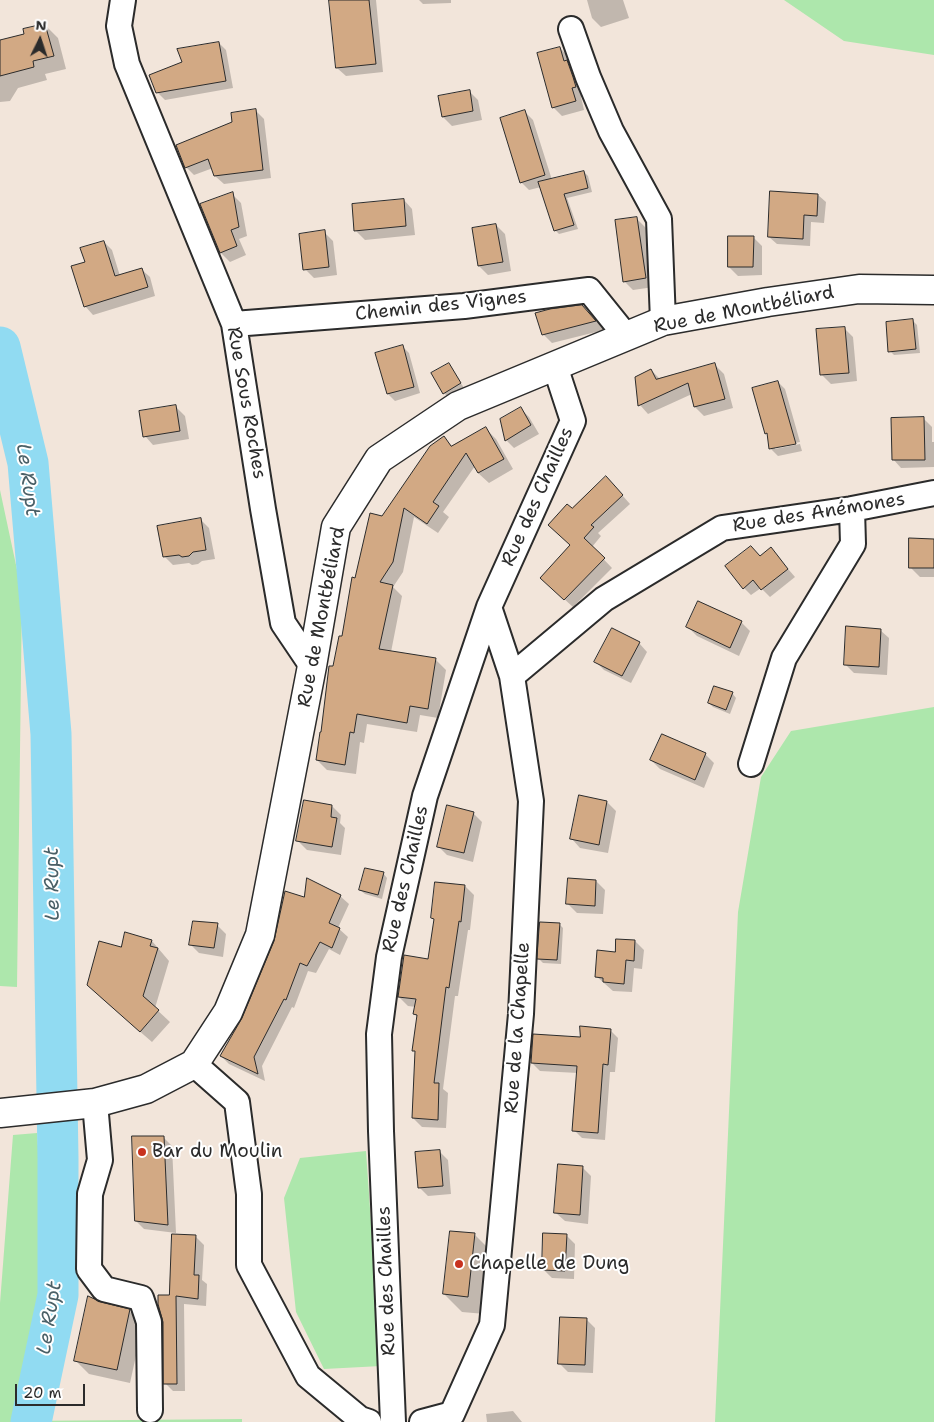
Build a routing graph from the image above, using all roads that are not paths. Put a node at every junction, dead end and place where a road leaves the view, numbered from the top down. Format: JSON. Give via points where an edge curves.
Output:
{"nodes":[{"id":1,"x":124,"y":0,"type":"edge"},
{"id":2,"x":571,"y":29,"type":"dead end"},
{"id":3,"x":934,"y":290,"type":"edge"},
{"id":4,"x":663,"y":321,"type":"junction"},
{"id":5,"x":234,"y":324,"type":"junction"},
{"id":6,"x":626,"y":336,"type":"junction"},
{"id":7,"x":555,"y":366,"type":"junction"},
{"id":8,"x":934,"y":494,"type":"edge"},
{"id":9,"x":852,"y":509,"type":"junction"},
{"id":10,"x":490,"y":607,"type":"junction"},
{"id":11,"x":312,"y":666,"type":"junction"},
{"id":12,"x":512,"y":676,"type":"junction"},
{"id":13,"x":751,"y":764,"type":"dead end"},
{"id":14,"x":194,"y":1064,"type":"junction"},
{"id":15,"x":95,"y":1103,"type":"junction"},
{"id":16,"x":10,"y":1112,"type":"edge"},
{"id":17,"x":150,"y":1410,"type":"dead end"},
{"id":18,"x":369,"y":1422,"type":"edge"},
{"id":19,"x":393,"y":1422,"type":"edge"},
{"id":20,"x":422,"y":1422,"type":"edge"}],
"edges":[{"from":1,"to":5,"type":"street","name":"Rue Sous Roches","via":[[119,26],[126,64]]},
{"from":2,"to":4,"type":"street","via":[[611,131],[660,219]]},
{"from":3,"to":4,"type":"street","name":"Rue de Montbéliard","via":[[859,289]]},
{"from":4,"to":6,"type":"street","name":"Rue de Montbéliard"},
{"from":5,"to":6,"type":"street","name":"Chemin des Vignes","via":[[464,306],[589,290]]},
{"from":5,"to":11,"type":"street","name":"Rue Sous Roches","via":[[283,623]]},
{"from":6,"to":7,"type":"street","name":"Rue de Montbéliard"},
{"from":7,"to":10,"type":"street","name":"Rue des Chailles","via":[[572,421]]},
{"from":7,"to":11,"type":"street","name":"Rue de Montbéliard","via":[[458,406],[379,459],[336,527]]},
{"from":8,"to":9,"type":"street","name":"Rue des Anémones"},
{"from":9,"to":12,"type":"street","name":"Rue des Anémones","via":[[722,528],[604,599]]},
{"from":9,"to":13,"type":"street","via":[[853,544],[784,658]]},
{"from":10,"to":12,"type":"street","name":"Rue de la Chapelle"},
{"from":10,"to":19,"type":"street","name":"Rue des Chailles","via":[[425,796],[388,957],[380,1024]]},
{"from":11,"to":14,"type":"street","name":"Rue de Montbéliard","via":[[260,935],[228,1012]]},
{"from":12,"to":20,"type":"street","name":"Rue de la Chapelle","via":[[531,801],[521,1014],[492,1325],[452,1414]]},
{"from":14,"to":15,"type":"street","name":"Rue de Montbéliard","via":[[146,1090]]},
{"from":14,"to":18,"type":"street","via":[[237,1102],[249,1194],[249,1265],[308,1376],[360,1419]]},
{"from":15,"to":16,"type":"street","name":"Rue de Montbéliard"},
{"from":15,"to":17,"type":"street","via":[[100,1160],[90,1194],[89,1269],[104,1289],[141,1298],[149,1322]]}]}
